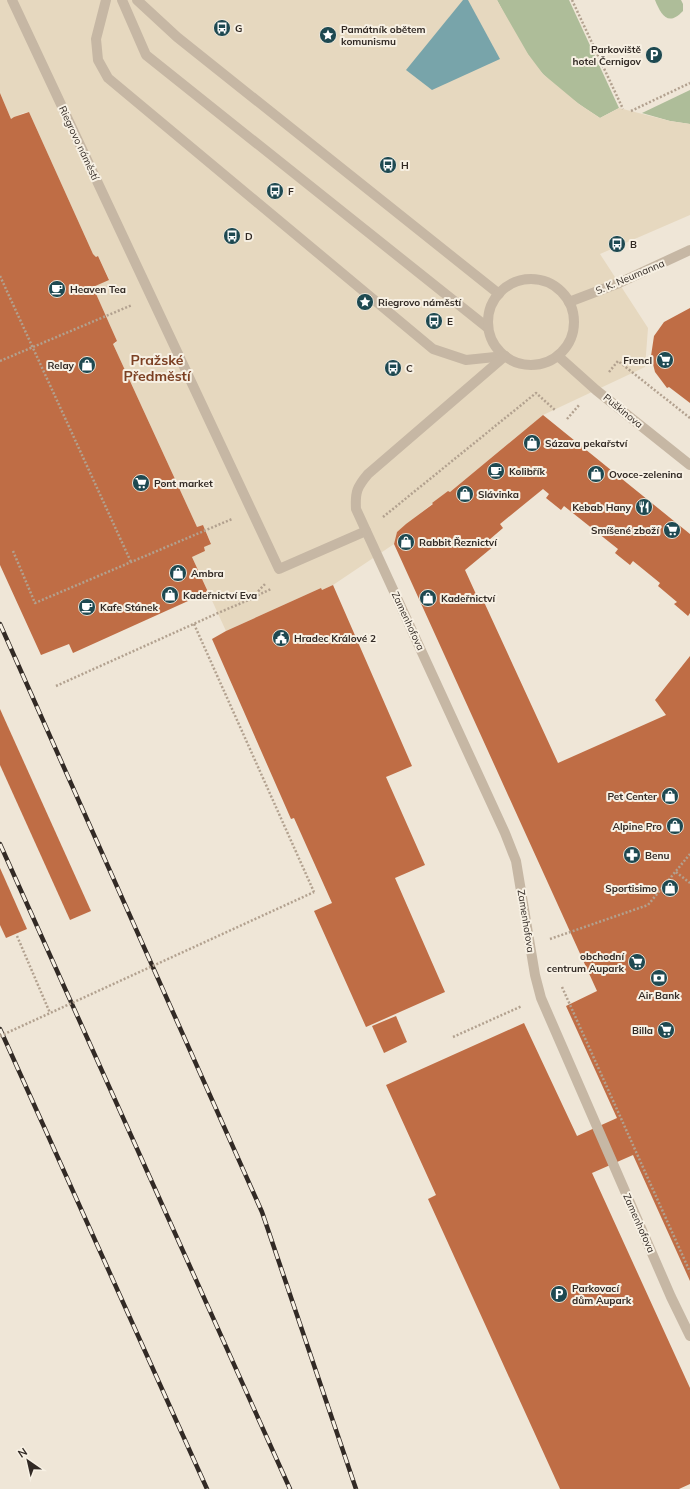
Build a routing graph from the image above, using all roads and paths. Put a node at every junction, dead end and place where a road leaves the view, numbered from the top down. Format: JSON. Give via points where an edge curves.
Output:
{"nodes":[{"id":1,"x":12,"y":0,"type":"edge"},
{"id":2,"x":106,"y":0,"type":"edge"},
{"id":3,"x":122,"y":0,"type":"edge"},
{"id":4,"x":137,"y":0,"type":"edge"},
{"id":5,"x":572,"y":0,"type":"edge"},
{"id":6,"x":690,"y":83,"type":"edge"},
{"id":7,"x":623,"y":109,"type":"dead end"},
{"id":8,"x":631,"y":111,"type":"dead end"},
{"id":9,"x":690,"y":250,"type":"edge"},
{"id":10,"x":0,"y":276,"type":"edge"},
{"id":11,"x":499,"y":294,"type":"junction"},
{"id":12,"x":151,"y":296,"type":"junction"},
{"id":13,"x":569,"y":302,"type":"junction"},
{"id":14,"x":488,"y":328,"type":"junction"},
{"id":15,"x":33,"y":347,"type":"junction"},
{"id":16,"x":505,"y":356,"type":"junction"},
{"id":17,"x":558,"y":356,"type":"junction"},
{"id":18,"x":0,"y":361,"type":"edge"},
{"id":19,"x":618,"y":361,"type":"dead end"},
{"id":20,"x":584,"y":399,"type":"dead end"},
{"id":21,"x":555,"y":410,"type":"dead end"},
{"id":22,"x":690,"y":418,"type":"edge"},
{"id":23,"x":567,"y":419,"type":"dead end"},
{"id":24,"x":690,"y":465,"type":"edge"},
{"id":25,"x":251,"y":510,"type":"junction"},
{"id":26,"x":366,"y":531,"type":"junction"},
{"id":27,"x":13,"y":551,"type":"dead end"},
{"id":28,"x":131,"y":562,"type":"junction"},
{"id":29,"x":279,"y":569,"type":"junction"},
{"id":30,"x":194,"y":624,"type":"junction"},
{"id":31,"x":56,"y":686,"type":"dead end"},
{"id":32,"x":690,"y":854,"type":"edge"},
{"id":33,"x":676,"y":872,"type":"junction"},
{"id":34,"x":690,"y":883,"type":"edge"},
{"id":35,"x":17,"y":936,"type":"dead end"},
{"id":36,"x":547,"y":941,"type":"dead end"},
{"id":37,"x":560,"y":982,"type":"dead end"},
{"id":38,"x":563,"y":988,"type":"junction"},
{"id":39,"x":541,"y":998,"type":"junction"},
{"id":40,"x":50,"y":1013,"type":"junction"},
{"id":41,"x":0,"y":1036,"type":"edge"},
{"id":42,"x":453,"y":1037,"type":"dead end"},
{"id":43,"x":690,"y":1272,"type":"edge"},
{"id":44,"x":690,"y":1336,"type":"edge"}],
"edges":[{"from":1,"to":12,"type":"street","name":"Riegrovo náměstí"},
{"from":2,"to":16,"type":"street","via":[[96,38],[98,60],[108,78],[433,349],[466,360]]},
{"from":3,"to":14,"type":"street","via":[[146,55]]},
{"from":4,"to":11,"type":"street","via":[[183,42]]},
{"from":5,"to":7,"type":"path"},
{"from":6,"to":8,"type":"path"},
{"from":9,"to":13,"type":"street","name":"S. K. Neumanna","via":[[619,283]]},
{"from":10,"to":15,"type":"path"},
{"from":11,"to":13,"type":"street","via":[[509,285],[522,280],[536,279],[549,283],[561,291]]},
{"from":11,"to":14,"type":"street","via":[[488,315]]},
{"from":12,"to":15,"type":"path"},
{"from":12,"to":25,"type":"street","name":"Riegrovo náměstí"},
{"from":13,"to":17,"type":"street","via":[[574,327],[570,340]]},
{"from":14,"to":16,"type":"street","via":[[492,341]]},
{"from":15,"to":18,"type":"path"},
{"from":15,"to":28,"type":"path"},
{"from":16,"to":17,"type":"street","via":[[524,364],[539,364]]},
{"from":16,"to":26,"type":"street","name":"Zamenhofova","via":[[368,474],[357,489],[355,498],[356,509]]},
{"from":17,"to":24,"type":"street","name":"Puškinova","via":[[596,390]]},
{"from":19,"to":22,"type":"path"},
{"from":20,"to":23,"type":"path"},
{"from":21,"to":26,"type":"path","via":[[536,393]]},
{"from":25,"to":28,"type":"path"},
{"from":25,"to":29,"type":"street","name":"Riegrovo náměstí"},
{"from":26,"to":29,"type":"street"},
{"from":26,"to":39,"type":"street","name":"Zamenhofova","via":[[516,861]]},
{"from":27,"to":28,"type":"path","via":[[35,603]]},
{"from":29,"to":30,"type":"path","via":[[251,599]]},
{"from":30,"to":31,"type":"path"},
{"from":30,"to":40,"type":"path","bridge":true,"via":[[314,892]]},
{"from":32,"to":33,"type":"path"},
{"from":33,"to":34,"type":"path"},
{"from":33,"to":36,"type":"path","via":[[648,905]]},
{"from":35,"to":40,"type":"path"},
{"from":37,"to":38,"type":"path"},
{"from":38,"to":39,"type":"path"},
{"from":38,"to":43,"type":"path"},
{"from":39,"to":42,"type":"path"},
{"from":39,"to":44,"type":"street","name":"Zamenhofova"},
{"from":40,"to":41,"type":"path","bridge":true}]}
